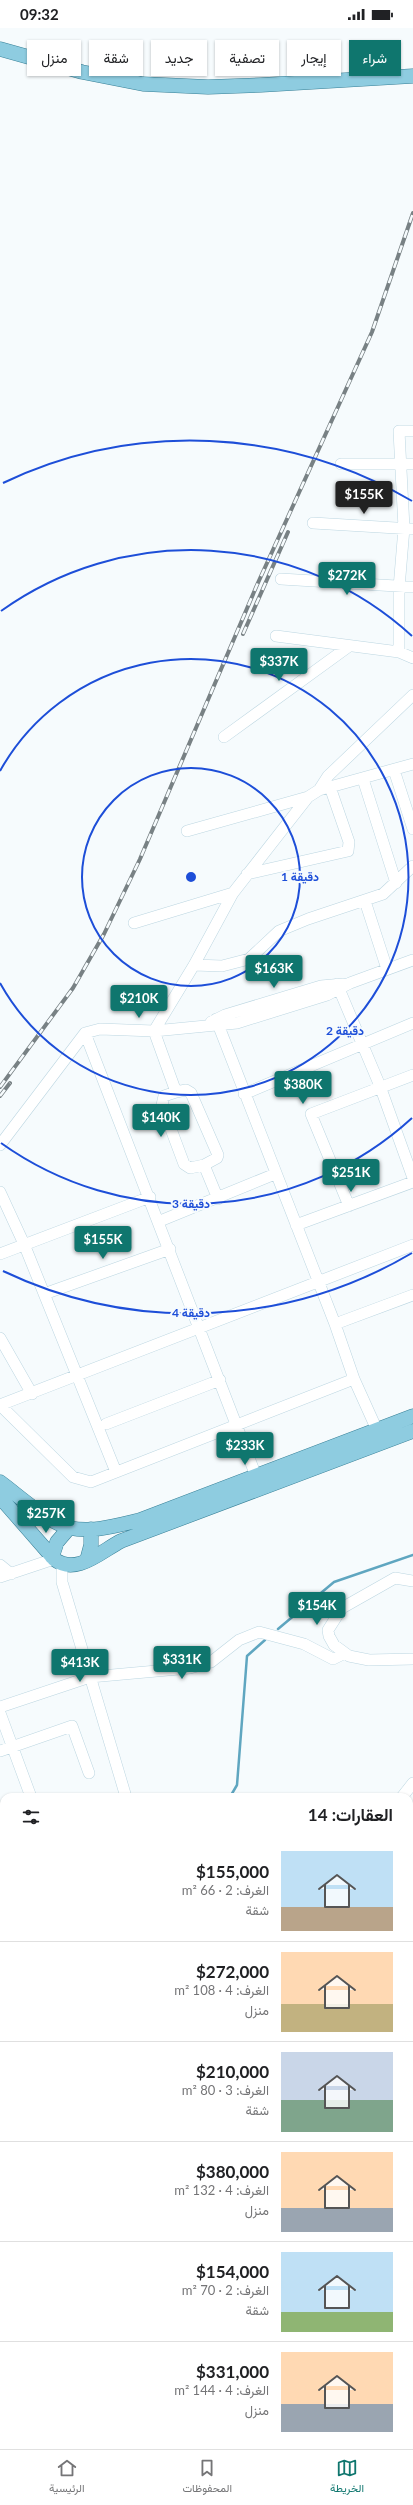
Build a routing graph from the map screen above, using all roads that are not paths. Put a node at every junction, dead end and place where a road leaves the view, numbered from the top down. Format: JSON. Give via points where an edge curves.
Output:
{"nodes":[{"id":1,"x":0,"y":49,"type":"edge"},
{"id":2,"x":413,"y":76,"type":"edge"},
{"id":3,"x":413,"y":431,"type":"edge"},
{"id":4,"x":341,"y":464,"type":"dead end"},
{"id":5,"x":399,"y":464,"type":"junction"},
{"id":6,"x":413,"y":464,"type":"edge"},
{"id":7,"x":313,"y":524,"type":"dead end"},
{"id":8,"x":409,"y":529,"type":"edge"},
{"id":9,"x":281,"y":579,"type":"dead end"},
{"id":10,"x":413,"y":587,"type":"edge"},
{"id":11,"x":399,"y":588,"type":"junction"},
{"id":12,"x":276,"y":636,"type":"dead end"},
{"id":13,"x":348,"y":646,"type":"junction"},
{"id":14,"x":399,"y":652,"type":"junction"},
{"id":15,"x":413,"y":658,"type":"edge"},
{"id":16,"x":413,"y":695,"type":"edge"},
{"id":17,"x":224,"y":737,"type":"dead end"},
{"id":18,"x":413,"y":764,"type":"edge"},
{"id":19,"x":394,"y":770,"type":"junction"},
{"id":20,"x":363,"y":779,"type":"junction"},
{"id":21,"x":330,"y":787,"type":"junction"},
{"id":22,"x":319,"y":790,"type":"junction"},
{"id":23,"x":308,"y":797,"type":"junction"},
{"id":24,"x":413,"y":829,"type":"edge"},
{"id":25,"x":187,"y":831,"type":"dead end"},
{"id":26,"x":412,"y":868,"type":"edge"},
{"id":27,"x":247,"y":874,"type":"junction"},
{"id":28,"x":396,"y":883,"type":"junction"},
{"id":29,"x":233,"y":893,"type":"junction"},
{"id":30,"x":365,"y":901,"type":"junction"},
{"id":31,"x":134,"y":923,"type":"dead end"},
{"id":32,"x":413,"y":960,"type":"edge"},
{"id":33,"x":194,"y":965,"type":"junction"},
{"id":34,"x":387,"y":969,"type":"junction"},
{"id":35,"x":338,"y":986,"type":"junction"},
{"id":36,"x":213,"y":1023,"type":"junction"},
{"id":37,"x":413,"y":1023,"type":"edge"},
{"id":38,"x":154,"y":1031,"type":"junction"},
{"id":39,"x":85,"y":1033,"type":"junction"},
{"id":40,"x":364,"y":1044,"type":"junction"},
{"id":41,"x":413,"y":1074,"type":"edge"},
{"id":42,"x":380,"y":1086,"type":"junction"},
{"id":43,"x":176,"y":1092,"type":"junction"},
{"id":44,"x":244,"y":1094,"type":"junction"},
{"id":45,"x":0,"y":1145,"type":"edge"},
{"id":46,"x":204,"y":1165,"type":"junction"},
{"id":47,"x":275,"y":1174,"type":"junction"},
{"id":48,"x":413,"y":1178,"type":"edge"},
{"id":49,"x":413,"y":1182,"type":"edge"},
{"id":50,"x":0,"y":1192,"type":"edge"},
{"id":51,"x":150,"y":1197,"type":"junction"},
{"id":52,"x":218,"y":1199,"type":"junction"},
{"id":53,"x":348,"y":1206,"type":"junction"},
{"id":54,"x":160,"y":1221,"type":"junction"},
{"id":55,"x":296,"y":1225,"type":"junction"},
{"id":56,"x":24,"y":1244,"type":"junction"},
{"id":57,"x":413,"y":1245,"type":"edge"},
{"id":58,"x":170,"y":1249,"type":"junction"},
{"id":59,"x":0,"y":1254,"type":"edge"},
{"id":60,"x":319,"y":1283,"type":"junction"},
{"id":61,"x":44,"y":1294,"type":"junction"},
{"id":62,"x":413,"y":1295,"type":"edge"},
{"id":63,"x":335,"y":1324,"type":"junction"},
{"id":64,"x":199,"y":1328,"type":"junction"},
{"id":65,"x":0,"y":1338,"type":"edge"},
{"id":66,"x":76,"y":1375,"type":"junction"},
{"id":67,"x":354,"y":1379,"type":"junction"},
{"id":68,"x":220,"y":1380,"type":"junction"},
{"id":69,"x":32,"y":1394,"type":"junction"},
{"id":70,"x":0,"y":1405,"type":"edge"},
{"id":71,"x":413,"y":1416,"type":"edge"},
{"id":72,"x":106,"y":1424,"type":"dead end"},
{"id":73,"x":238,"y":1426,"type":"junction"},
{"id":74,"x":377,"y":1430,"type":"junction"},
{"id":75,"x":413,"y":1430,"type":"edge"},
{"id":76,"x":116,"y":1472,"type":"junction"},
{"id":77,"x":256,"y":1476,"type":"junction"},
{"id":78,"x":0,"y":1482,"type":"edge"},
{"id":79,"x":0,"y":1497,"type":"edge"},
{"id":80,"x":69,"y":1528,"type":"junction"},
{"id":81,"x":91,"y":1529,"type":"junction"},
{"id":82,"x":56,"y":1560,"type":"junction"},
{"id":83,"x":87,"y":1560,"type":"junction"},
{"id":84,"x":0,"y":1565,"type":"edge"},
{"id":85,"x":5,"y":1576,"type":"edge"},
{"id":86,"x":413,"y":1581,"type":"edge"},
{"id":87,"x":345,"y":1653,"type":"junction"},
{"id":88,"x":413,"y":1659,"type":"edge"},
{"id":89,"x":90,"y":1677,"type":"junction"},
{"id":90,"x":0,"y":1708,"type":"edge"},
{"id":91,"x":0,"y":1712,"type":"edge"},
{"id":92,"x":13,"y":1747,"type":"junction"},
{"id":93,"x":0,"y":1751,"type":"edge"},
{"id":94,"x":89,"y":1773,"type":"dead end"},
{"id":95,"x":30,"y":1793,"type":"edge"},
{"id":96,"x":125,"y":1793,"type":"edge"}],
"edges":[{"from":1,"to":2,"type":"main road","via":[[76,71],[143,84],[208,87]]},
{"from":3,"to":5,"type":"street","via":[[399,431]]},
{"from":4,"to":5,"type":"street"},
{"from":5,"to":6,"type":"street"},
{"from":5,"to":8,"type":"street"},
{"from":7,"to":8,"type":"street"},
{"from":8,"to":11,"type":"street"},
{"from":9,"to":11,"type":"street"},
{"from":10,"to":11,"type":"street"},
{"from":11,"to":14,"type":"street"},
{"from":12,"to":13,"type":"street"},
{"from":13,"to":14,"type":"street"},
{"from":13,"to":17,"type":"street"},
{"from":14,"to":15,"type":"street"},
{"from":16,"to":22,"type":"street","via":[[328,776]]},
{"from":18,"to":19,"type":"street"},
{"from":19,"to":20,"type":"street"},
{"from":19,"to":24,"type":"street"},
{"from":20,"to":21,"type":"street"},
{"from":20,"to":28,"type":"street"},
{"from":21,"to":22,"type":"street"},
{"from":21,"to":27,"type":"street","via":[[349,842],[348,851]]},
{"from":22,"to":23,"type":"street"},
{"from":23,"to":25,"type":"street"},
{"from":23,"to":27,"type":"street"},
{"from":26,"to":28,"type":"street"},
{"from":27,"to":29,"type":"street"},
{"from":28,"to":30,"type":"street","via":[[383,894]]},
{"from":29,"to":31,"type":"street"},
{"from":29,"to":33,"type":"street"},
{"from":30,"to":33,"type":"street","via":[[287,926],[249,959],[222,966]]},
{"from":30,"to":34,"type":"street"},
{"from":32,"to":34,"type":"street"},
{"from":33,"to":38,"type":"street"},
{"from":34,"to":35,"type":"street"},
{"from":35,"to":36,"type":"street","via":[[327,995],[288,1008],[237,1023]]},
{"from":35,"to":40,"type":"street"},
{"from":36,"to":38,"type":"street"},
{"from":36,"to":44,"type":"street"},
{"from":37,"to":40,"type":"street"},
{"from":38,"to":39,"type":"street","via":[[100,1029]]},
{"from":38,"to":43,"type":"street"},
{"from":39,"to":45,"type":"street"},
{"from":39,"to":51,"type":"street"},
{"from":40,"to":42,"type":"street"},
{"from":40,"to":44,"type":"street"},
{"from":41,"to":42,"type":"street"},
{"from":42,"to":48,"type":"street"},
{"from":42,"to":53,"type":"street","via":[[311,1114]]},
{"from":43,"to":46,"type":"street","via":[[186,1090],[191,1093],[218,1155]]},
{"from":43,"to":46,"type":"street","via":[[164,1096],[162,1105],[184,1164],[190,1168]]},
{"from":44,"to":47,"type":"street"},
{"from":46,"to":52,"type":"street"},
{"from":47,"to":52,"type":"street"},
{"from":47,"to":55,"type":"street"},
{"from":49,"to":53,"type":"street"},
{"from":50,"to":56,"type":"street"},
{"from":51,"to":54,"type":"street"},
{"from":51,"to":56,"type":"street"},
{"from":52,"to":54,"type":"street"},
{"from":53,"to":55,"type":"street"},
{"from":54,"to":58,"type":"street"},
{"from":55,"to":60,"type":"street"},
{"from":56,"to":59,"type":"street"},
{"from":56,"to":61,"type":"street"},
{"from":57,"to":60,"type":"street"},
{"from":58,"to":61,"type":"street"},
{"from":58,"to":64,"type":"street"},
{"from":60,"to":63,"type":"street"},
{"from":60,"to":64,"type":"street"},
{"from":61,"to":66,"type":"street"},
{"from":62,"to":63,"type":"street"},
{"from":63,"to":67,"type":"street"},
{"from":64,"to":66,"type":"street"},
{"from":64,"to":68,"type":"street"},
{"from":65,"to":69,"type":"street"},
{"from":66,"to":69,"type":"street"},
{"from":66,"to":76,"type":"street"},
{"from":67,"to":73,"type":"street"},
{"from":67,"to":74,"type":"street"},
{"from":68,"to":72,"type":"street"},
{"from":68,"to":73,"type":"street"},
{"from":69,"to":70,"type":"street"},
{"from":70,"to":76,"type":"street","via":[[73,1477],[90,1482]]},
{"from":71,"to":74,"type":"main road"},
{"from":73,"to":76,"type":"street"},
{"from":73,"to":77,"type":"street"},
{"from":74,"to":77,"type":"main road"},
{"from":75,"to":83,"type":"main road","via":[[121,1541]]},
{"from":77,"to":81,"type":"main road","via":[[140,1520]]},
{"from":78,"to":80,"type":"main road","via":[[53,1520]]},
{"from":79,"to":82,"type":"main road"},
{"from":80,"to":81,"type":"main road"},
{"from":80,"to":82,"type":"main road","via":[[57,1542]]},
{"from":81,"to":83,"type":"main road","via":[[92,1545]]},
{"from":82,"to":83,"type":"main road","via":[[72,1566]]},
{"from":82,"to":85,"type":"street"},
{"from":82,"to":89,"type":"street"},
{"from":84,"to":85,"type":"street"},
{"from":86,"to":87,"type":"street","via":[[395,1578],[342,1608],[330,1624],[329,1636],[334,1645]]},
{"from":87,"to":88,"type":"street","via":[[369,1660]]},
{"from":87,"to":89,"type":"street","via":[[333,1659],[304,1644],[259,1632],[239,1640],[211,1662],[190,1668]]},
{"from":89,"to":90,"type":"street"},
{"from":89,"to":96,"type":"street"},
{"from":91,"to":92,"type":"street"},
{"from":92,"to":93,"type":"street"},
{"from":92,"to":94,"type":"street","via":[[72,1726]]},
{"from":92,"to":95,"type":"street"}]}
